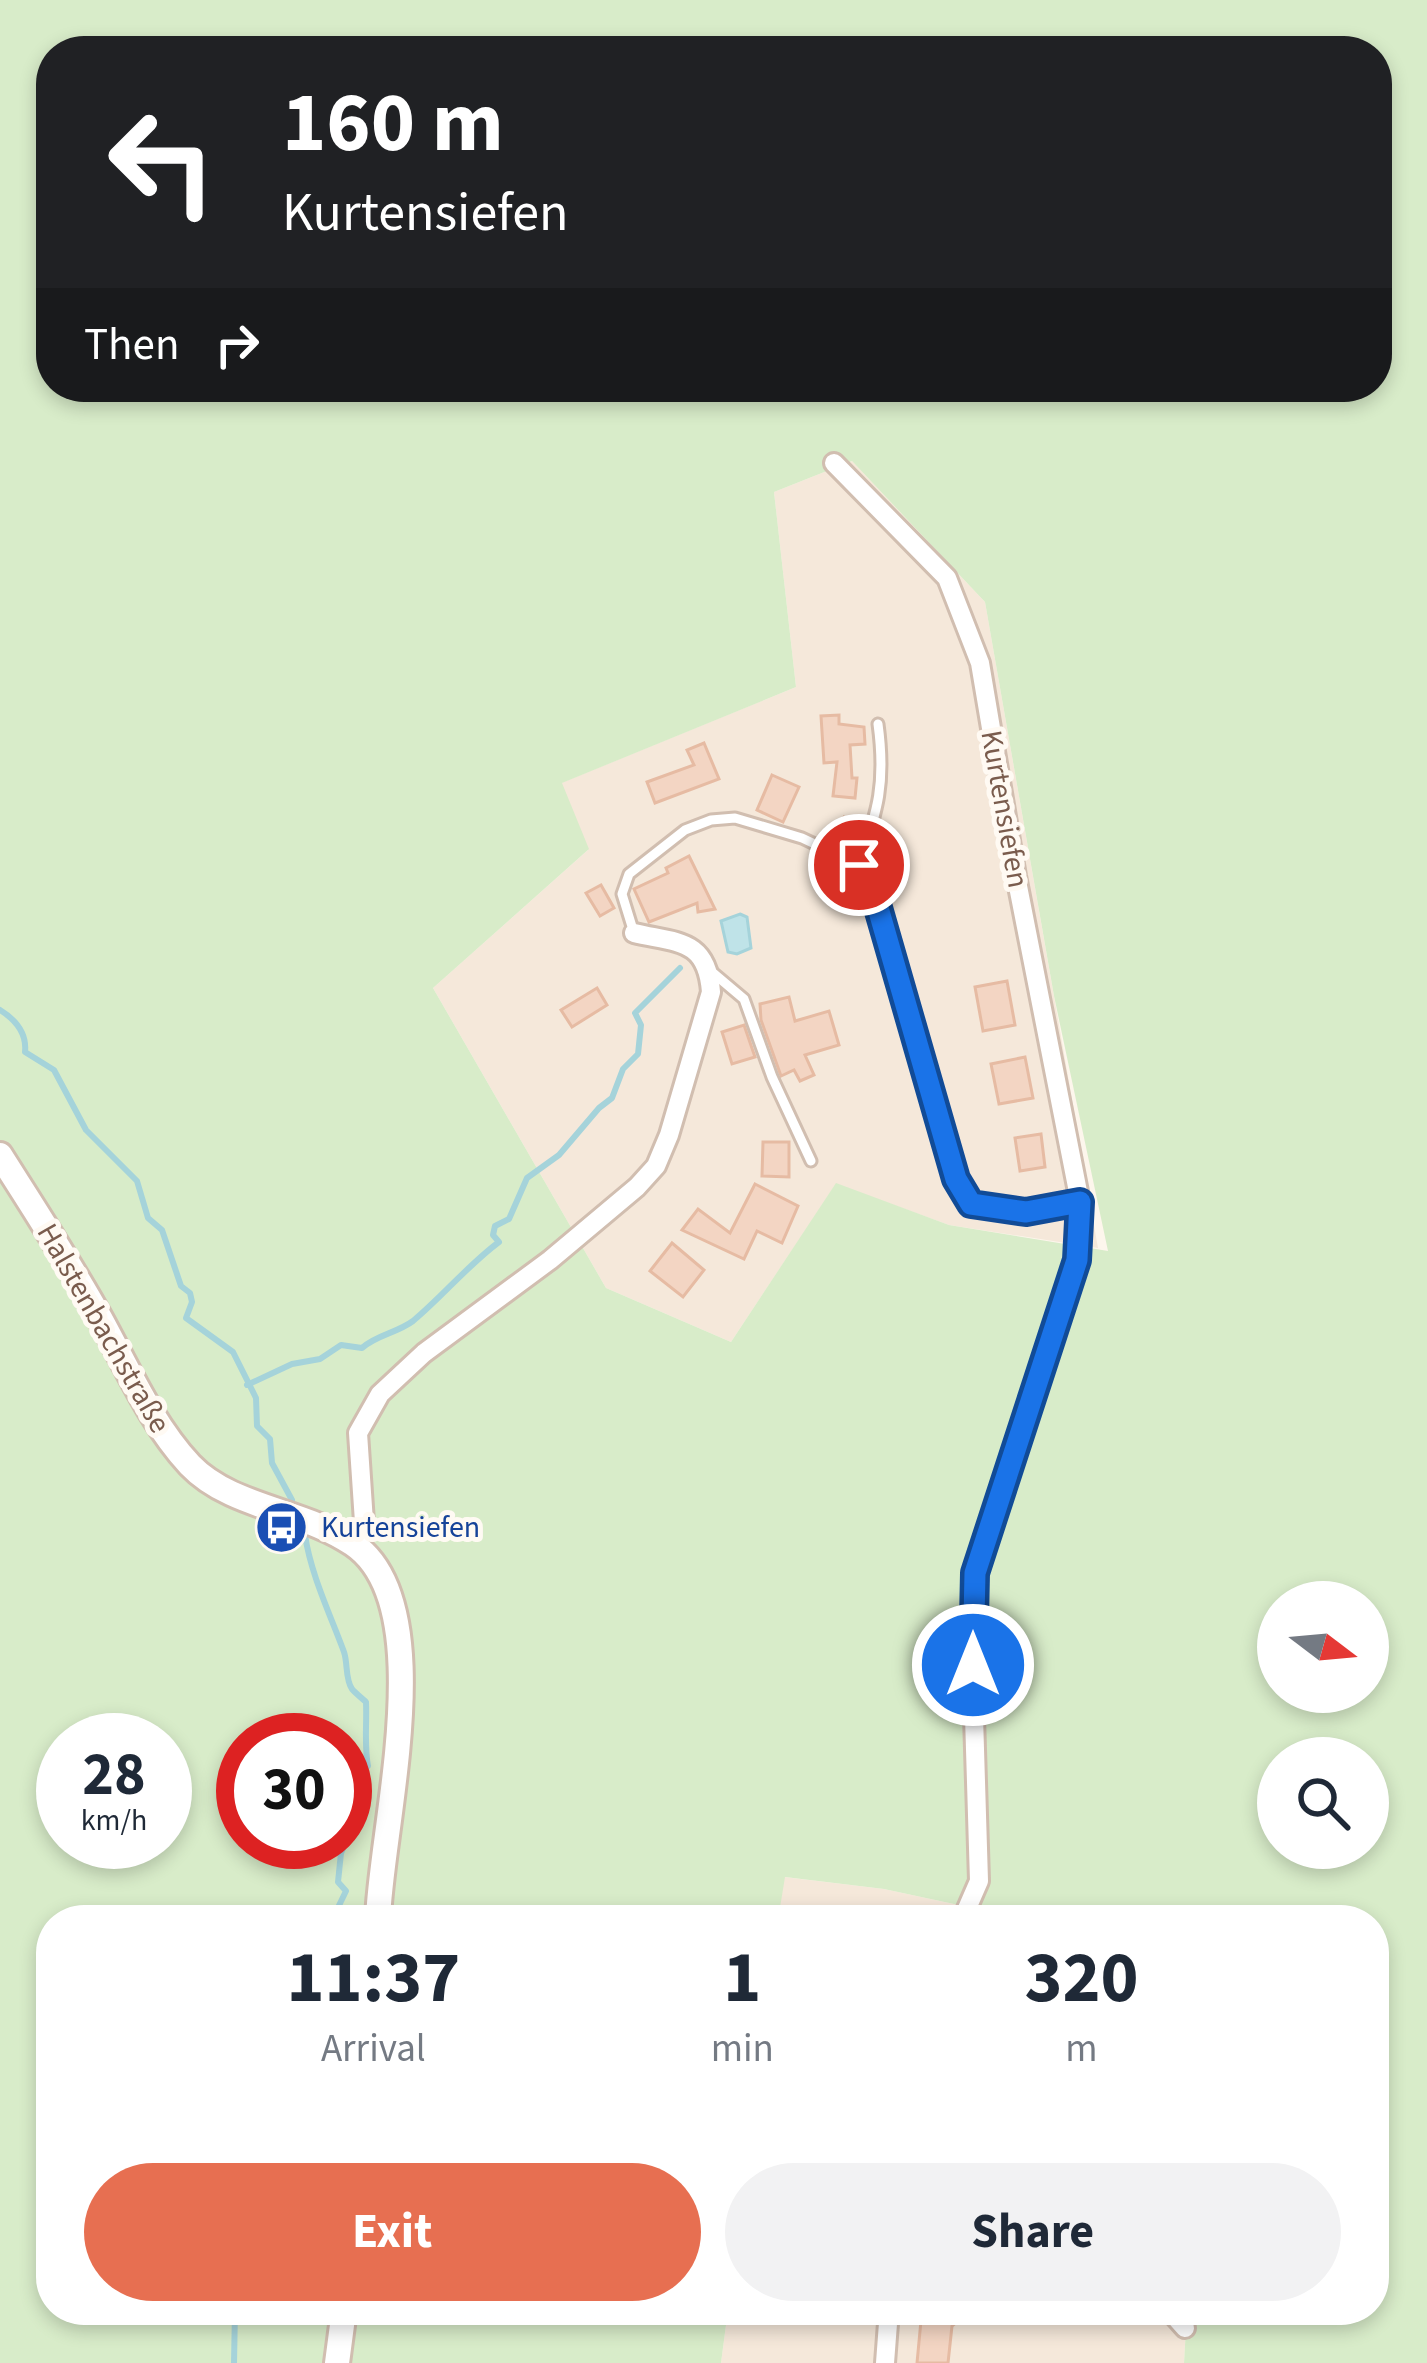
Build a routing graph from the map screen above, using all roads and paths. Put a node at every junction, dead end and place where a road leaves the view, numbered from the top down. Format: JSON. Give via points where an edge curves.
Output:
{"nodes":[{"id":1,"x":833,"y":463,"type":"dead end"},
{"id":2,"x":878,"y":724,"type":"dead end"},
{"id":3,"x":859,"y":865,"type":"junction"},
{"id":4,"x":634,"y":933,"type":"joint"},
{"id":5,"x":710,"y":970,"type":"junction"},
{"id":6,"x":0,"y":1155,"type":"edge"},
{"id":7,"x":811,"y":1161,"type":"dead end"},
{"id":8,"x":1080,"y":1202,"type":"junction"},
{"id":9,"x":355,"y":1545,"type":"junction"},
{"id":10,"x":380,"y":1905,"type":"edge"},
{"id":11,"x":969,"y":1905,"type":"edge"},
{"id":12,"x":342,"y":2325,"type":"edge"},
{"id":13,"x":888,"y":2325,"type":"edge"},
{"id":14,"x":1182,"y":2325,"type":"edge"},
{"id":15,"x":1185,"y":2328,"type":"dead end"},
{"id":16,"x":337,"y":2363,"type":"edge"},
{"id":17,"x":885,"y":2363,"type":"edge"}],
"edges":[{"from":1,"to":8,"type":"street","name":"Kurtensiefen","via":[[947,578],[980,663]]},
{"from":2,"to":3,"type":"lane","via":[[880,803]]},
{"from":3,"to":4,"type":"lane","via":[[758,824],[711,820],[629,874],[622,894]]},
{"from":3,"to":8,"type":"lane","via":[[963,1192],[971,1204],[1026,1212]]},
{"from":4,"to":5,"type":"street","via":[[692,947]]},
{"from":5,"to":7,"type":"lane","via":[[744,999]]},
{"from":5,"to":9,"type":"street","via":[[711,992],[656,1166],[380,1394],[358,1433],[364,1522]]},
{"from":6,"to":9,"type":"street","name":"Halstenbachstraße","via":[[166,1436],[194,1469]]},
{"from":8,"to":11,"type":"street","name":"Kurtensiefen","via":[[1077,1260],[975,1573],[980,1881]]},
{"from":9,"to":10,"type":"street","via":[[377,1568],[398,1649],[396,1783]]},
{"from":12,"to":16,"type":"street"},
{"from":13,"to":17,"type":"street"},
{"from":14,"to":15,"type":"street"}]}
